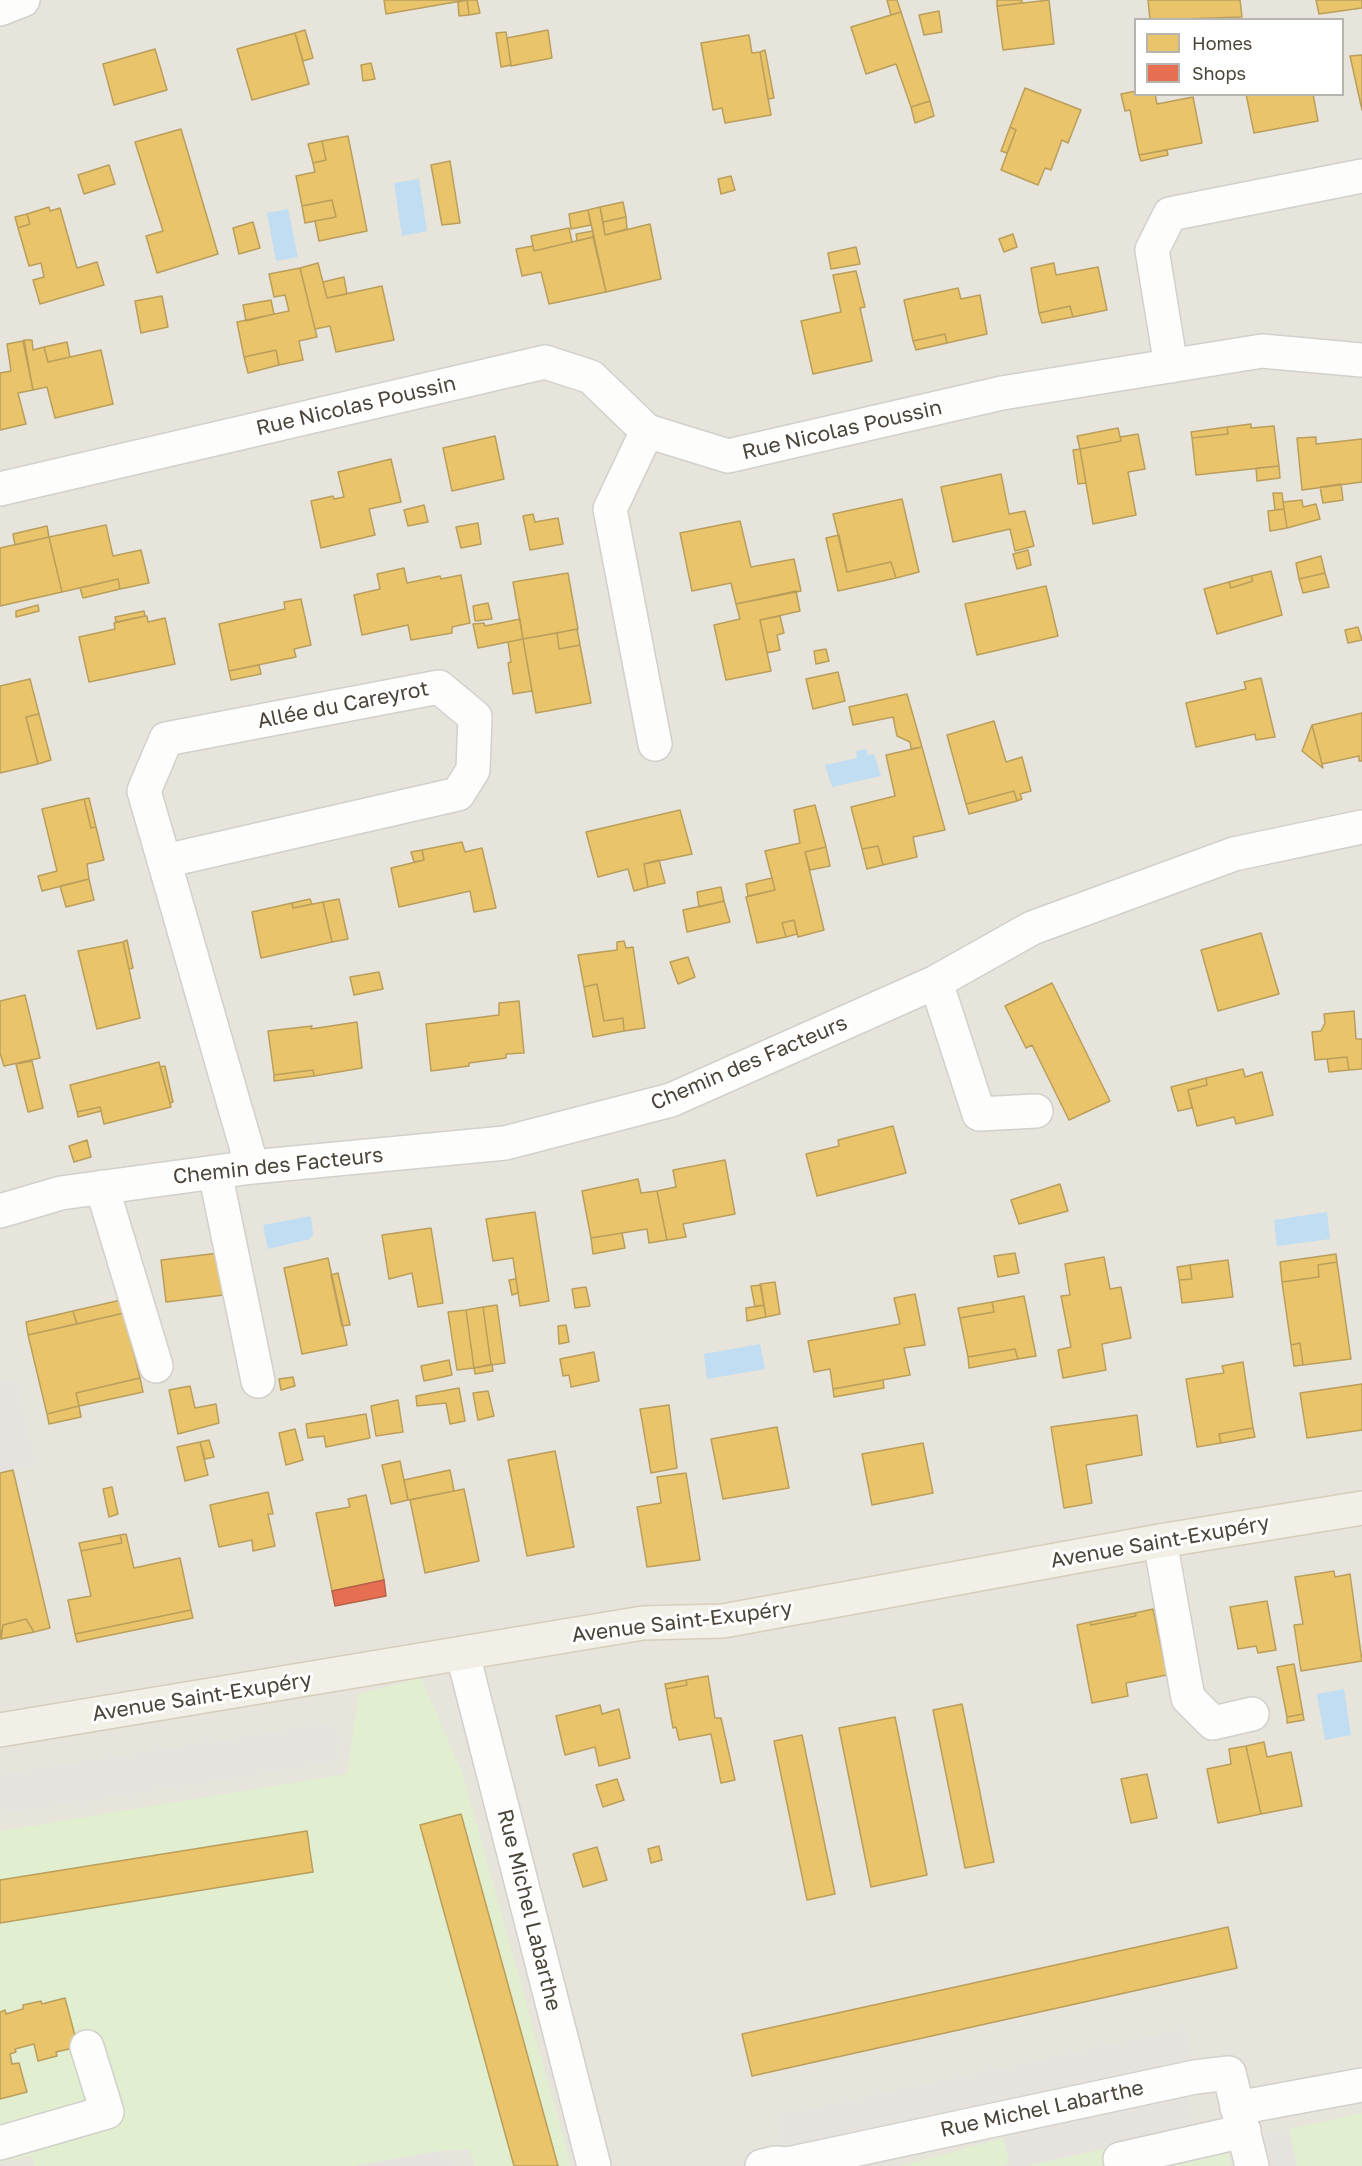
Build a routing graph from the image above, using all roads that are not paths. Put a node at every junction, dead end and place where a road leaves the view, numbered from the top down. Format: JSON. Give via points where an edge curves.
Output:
{"nodes":[{"id":1,"x":23,"y":0,"type":"edge"},
{"id":2,"x":0,"y":9,"type":"edge"},
{"id":3,"x":1362,"y":176,"type":"edge"},
{"id":4,"x":1362,"y":360,"type":"edge"},
{"id":5,"x":1171,"y":366,"type":"junction"},
{"id":6,"x":647,"y":431,"type":"junction"},
{"id":7,"x":0,"y":489,"type":"edge"},
{"id":8,"x":655,"y":744,"type":"dead end"},
{"id":9,"x":1362,"y":827,"type":"edge"},
{"id":10,"x":165,"y":861,"type":"junction"},
{"id":11,"x":936,"y":982,"type":"junction"},
{"id":12,"x":1036,"y":1111,"type":"dead end"},
{"id":13,"x":252,"y":1167,"type":"junction"},
{"id":14,"x":215,"y":1172,"type":"junction"},
{"id":15,"x":102,"y":1187,"type":"junction"},
{"id":16,"x":0,"y":1211,"type":"edge"},
{"id":17,"x":156,"y":1366,"type":"dead end"},
{"id":18,"x":258,"y":1381,"type":"dead end"},
{"id":19,"x":1362,"y":1508,"type":"edge"},
{"id":20,"x":1161,"y":1541,"type":"junction"},
{"id":21,"x":463,"y":1654,"type":"junction"},
{"id":22,"x":1252,"y":1714,"type":"dead end"},
{"id":23,"x":0,"y":1730,"type":"edge"},
{"id":24,"x":87,"y":2047,"type":"dead end"},
{"id":25,"x":1362,"y":2085,"type":"edge"},
{"id":26,"x":1240,"y":2119,"type":"junction"},
{"id":27,"x":11,"y":2150,"type":"edge"},
{"id":28,"x":801,"y":2164,"type":"edge"},
{"id":29,"x":594,"y":2166,"type":"edge"},
{"id":30,"x":762,"y":2166,"type":"edge"},
{"id":31,"x":1122,"y":2166,"type":"edge"},
{"id":32,"x":1252,"y":2166,"type":"edge"}],
"edges":[{"from":1,"to":2,"type":"street"},
{"from":3,"to":5,"type":"street","via":[[1170,214],[1152,250]]},
{"from":4,"to":5,"type":"street","name":"Rue Nicolas Poussin","via":[[1262,351]]},
{"from":5,"to":6,"type":"street","name":"Rue Nicolas Poussin","via":[[1002,393],[728,456]]},
{"from":6,"to":7,"type":"street","name":"Rue Nicolas Poussin","via":[[591,377],[545,362]]},
{"from":6,"to":8,"type":"street","via":[[610,509]]},
{"from":9,"to":11,"type":"street","name":"Chemin des Facteurs","via":[[1222,858],[1032,928]]},
{"from":10,"to":10,"type":"street","name":"Allée du Careyrot","via":[[144,791],[166,739],[439,687],[475,717],[473,770],[458,794]]},
{"from":10,"to":13,"type":"street","name":"Allée du Careyrot"},
{"from":11,"to":12,"type":"street","via":[[979,1114]]},
{"from":11,"to":13,"type":"street","name":"Chemin des Facteurs","via":[[671,1100],[505,1143]]},
{"from":13,"to":14,"type":"street","name":"Chemin des Facteurs"},
{"from":14,"to":15,"type":"street","name":"Chemin des Facteurs"},
{"from":14,"to":18,"type":"street"},
{"from":15,"to":16,"type":"street","name":"Chemin des Facteurs","via":[[61,1193]]},
{"from":15,"to":17,"type":"street"},
{"from":19,"to":20,"type":"main road","name":"Avenue Saint-Exupéry"},
{"from":20,"to":21,"type":"main road","name":"Avenue Saint-Exupéry","via":[[723,1621],[643,1623]]},
{"from":20,"to":22,"type":"street","via":[[1188,1698],[1213,1723]]},
{"from":21,"to":23,"type":"main road","name":"Avenue Saint-Exupéry"},
{"from":21,"to":29,"type":"street","name":"Rue Michel Labarthe"},
{"from":24,"to":27,"type":"street","via":[[107,2112]]},
{"from":25,"to":26,"type":"street"},
{"from":26,"to":28,"type":"street","name":"Rue Michel Labarthe","via":[[1229,2073],[1195,2077]]},
{"from":26,"to":31,"type":"street","via":[[1120,2159]]},
{"from":26,"to":32,"type":"street","name":"Rue Michel Labarthe"},
{"from":28,"to":30,"type":"street","name":"Rue Michel Labarthe"}]}
